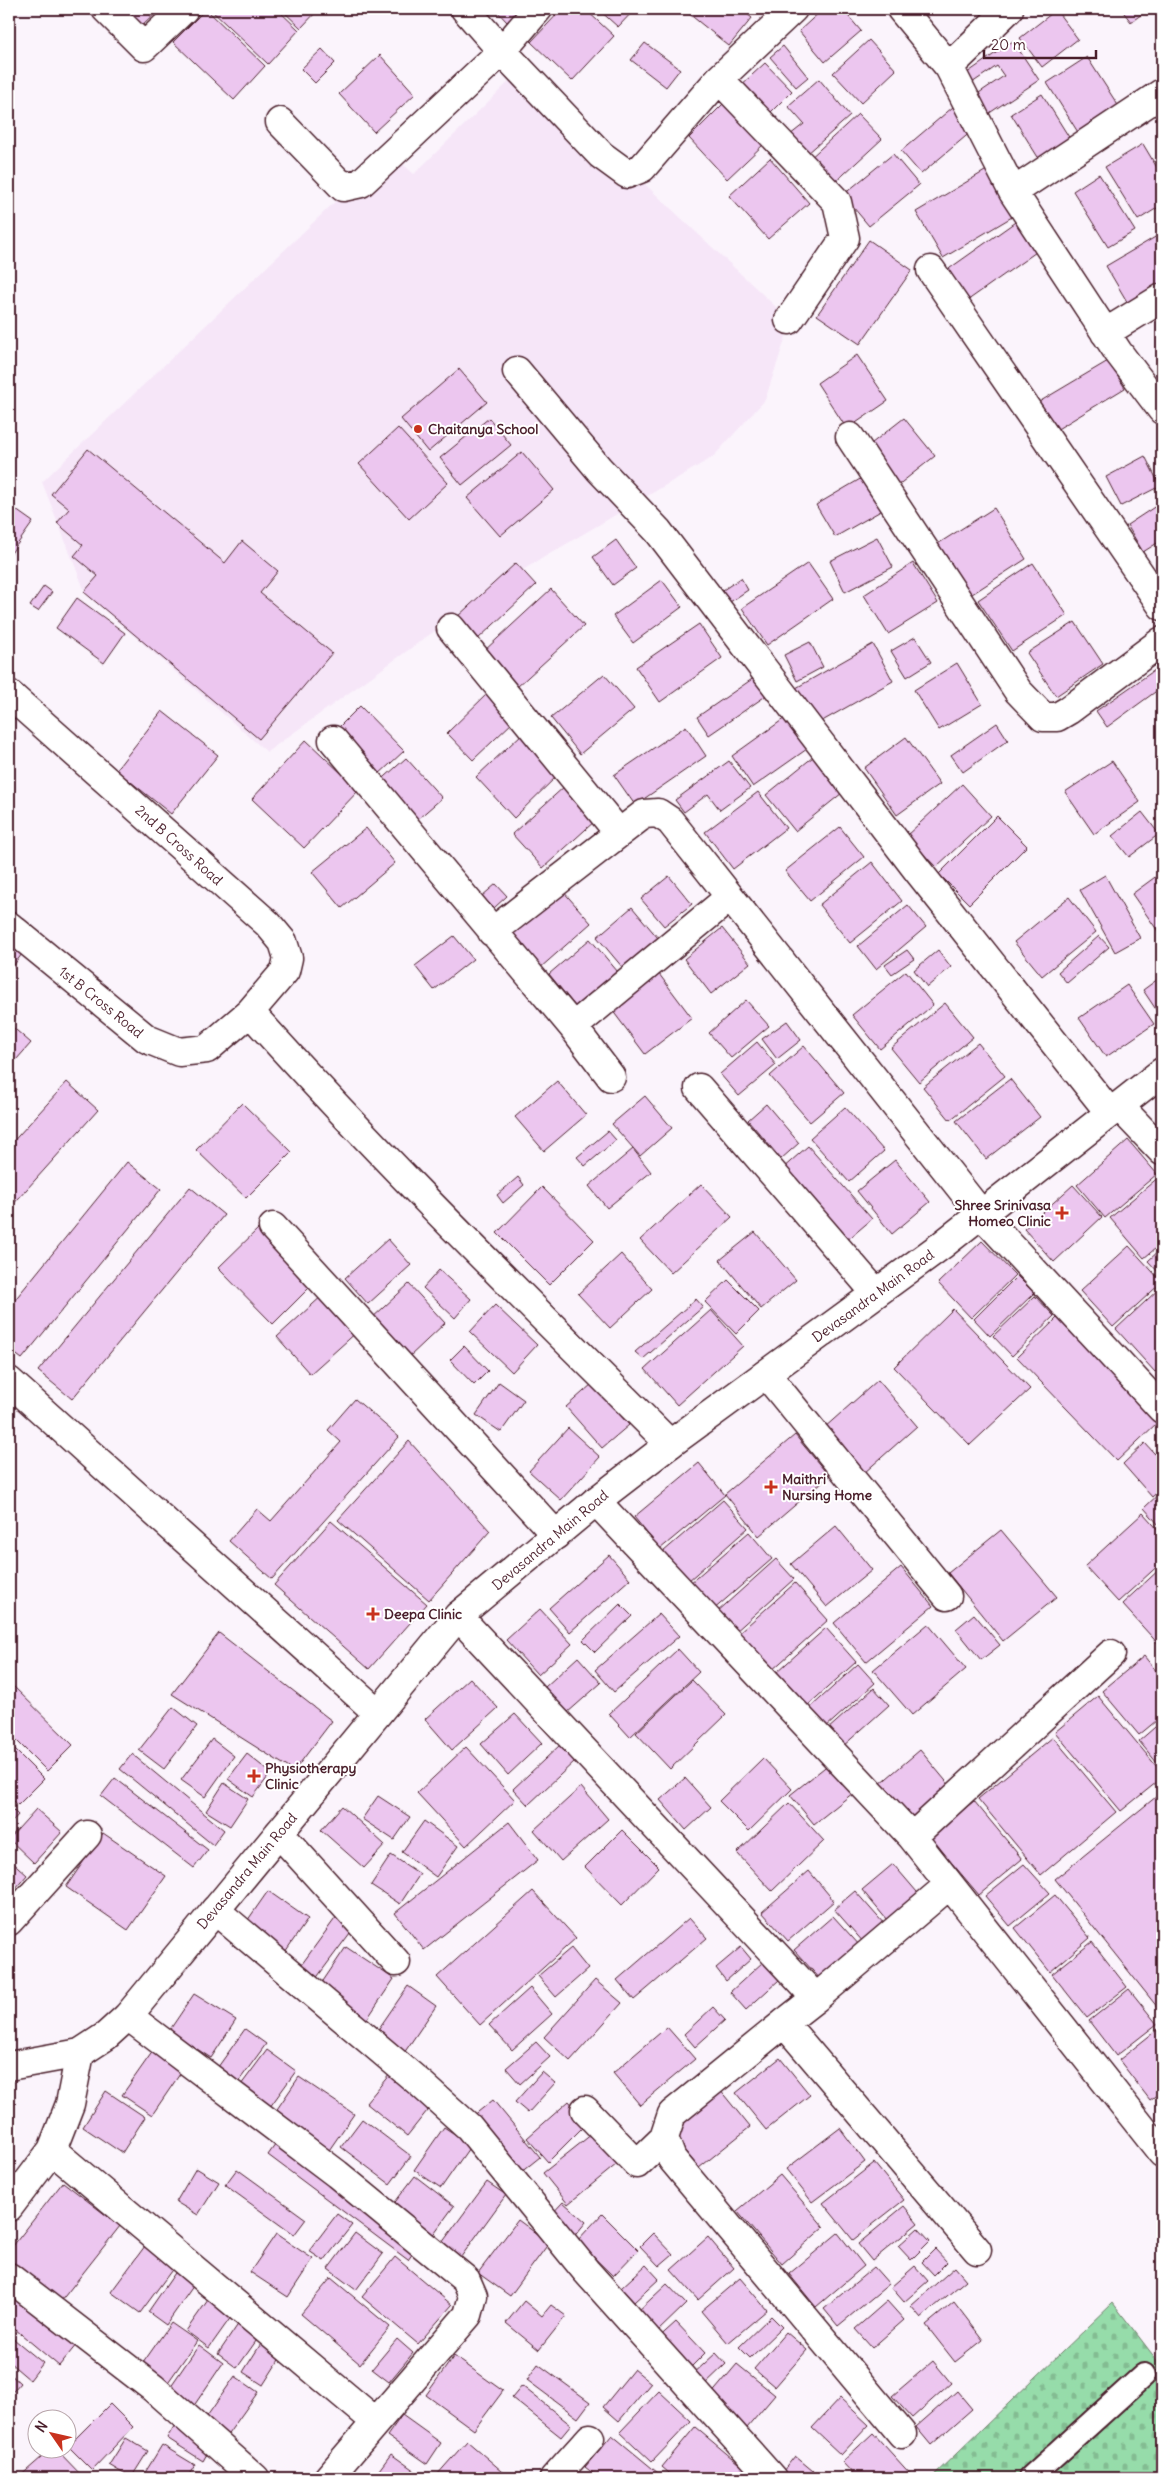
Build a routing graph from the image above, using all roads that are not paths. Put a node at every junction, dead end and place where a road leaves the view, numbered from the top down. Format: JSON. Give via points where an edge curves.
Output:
{"nodes":[{"id":1,"x":106,"y":9,"type":"edge"},
{"id":2,"x":184,"y":9,"type":"edge"},
{"id":3,"x":466,"y":9,"type":"edge"},
{"id":4,"x":538,"y":9,"type":"edge"},
{"id":5,"x":793,"y":9,"type":"edge"},
{"id":6,"x":901,"y":9,"type":"edge"},
{"id":7,"x":1009,"y":9,"type":"edge"},
{"id":8,"x":502,"y":51,"type":"junction"},
{"id":9,"x":949,"y":68,"type":"junction"},
{"id":10,"x":720,"y":78,"type":"junction"},
{"id":11,"x":1162,"y":93,"type":"edge"},
{"id":12,"x":280,"y":122,"type":"dead end"},
{"id":13,"x":1013,"y":192,"type":"junction"},
{"id":14,"x":931,"y":270,"type":"dead end"},
{"id":15,"x":1162,"y":298,"type":"edge"},
{"id":16,"x":790,"y":320,"type":"dead end"},
{"id":17,"x":1105,"y":333,"type":"junction"},
{"id":18,"x":518,"y":371,"type":"dead end"},
{"id":19,"x":1162,"y":410,"type":"edge"},
{"id":20,"x":850,"y":437,"type":"dead end"},
{"id":21,"x":1162,"y":606,"type":"edge"},
{"id":22,"x":451,"y":628,"type":"dead end"},
{"id":23,"x":1162,"y":640,"type":"edge"},
{"id":24,"x":9,"y":694,"type":"edge"},
{"id":25,"x":332,"y":740,"type":"dead end"},
{"id":26,"x":620,"y":833,"type":"junction"},
{"id":27,"x":730,"y":897,"type":"junction"},
{"id":28,"x":9,"y":926,"type":"edge"},
{"id":29,"x":492,"y":932,"type":"junction"},
{"id":30,"x":250,"y":1012,"type":"junction"},
{"id":31,"x":573,"y":1027,"type":"junction"},
{"id":32,"x":1162,"y":1072,"type":"edge"},
{"id":33,"x":611,"y":1077,"type":"dead end"},
{"id":34,"x":699,"y":1088,"type":"dead end"},
{"id":35,"x":1115,"y":1109,"type":"junction"},
{"id":36,"x":1162,"y":1152,"type":"edge"},
{"id":37,"x":982,"y":1215,"type":"junction"},
{"id":38,"x":273,"y":1227,"type":"dead end"},
{"id":39,"x":876,"y":1293,"type":"junction"},
{"id":40,"x":766,"y":1374,"type":"junction"},
{"id":41,"x":9,"y":1381,"type":"edge"},
{"id":42,"x":1162,"y":1409,"type":"edge"},
{"id":43,"x":670,"y":1444,"type":"junction"},
{"id":44,"x":596,"y":1501,"type":"junction"},
{"id":45,"x":556,"y":1535,"type":"junction"},
{"id":46,"x":947,"y":1596,"type":"dead end"},
{"id":47,"x":458,"y":1616,"type":"junction"},
{"id":48,"x":1112,"y":1654,"type":"dead end"},
{"id":49,"x":378,"y":1713,"type":"junction"},
{"id":50,"x":279,"y":1833,"type":"junction"},
{"id":51,"x":87,"y":1835,"type":"dead end"},
{"id":52,"x":912,"y":1837,"type":"junction"},
{"id":53,"x":949,"y":1885,"type":"junction"},
{"id":54,"x":215,"y":1910,"type":"junction"},
{"id":55,"x":9,"y":1921,"type":"edge"},
{"id":56,"x":396,"y":1962,"type":"dead end"},
{"id":57,"x":816,"y":1998,"type":"junction"},
{"id":58,"x":128,"y":2016,"type":"junction"},
{"id":59,"x":784,"y":2023,"type":"junction"},
{"id":60,"x":80,"y":2054,"type":"junction"},
{"id":61,"x":9,"y":2066,"type":"edge"},
{"id":62,"x":585,"y":2110,"type":"dead end"},
{"id":63,"x":664,"y":2138,"type":"junction"},
{"id":64,"x":52,"y":2150,"type":"junction"},
{"id":65,"x":1162,"y":2153,"type":"edge"},
{"id":66,"x":9,"y":2206,"type":"edge"},
{"id":67,"x":977,"y":2250,"type":"dead end"},
{"id":68,"x":9,"y":2277,"type":"edge"},
{"id":69,"x":1144,"y":2375,"type":"dead end"},
{"id":70,"x":376,"y":2422,"type":"junction"},
{"id":71,"x":902,"y":2434,"type":"dead end"},
{"id":72,"x":590,"y":2438,"type":"dead end"},
{"id":73,"x":255,"y":2478,"type":"edge"},
{"id":74,"x":328,"y":2478,"type":"edge"},
{"id":75,"x":554,"y":2478,"type":"edge"},
{"id":76,"x":772,"y":2478,"type":"edge"},
{"id":77,"x":1030,"y":2478,"type":"edge"}],
"edges":[{"from":1,"to":2,"type":"street","via":[[144,48]]},
{"from":3,"to":8,"type":"street"},
{"from":4,"to":8,"type":"street"},
{"from":5,"to":10,"type":"street"},
{"from":6,"to":9,"type":"street"},
{"from":7,"to":9,"type":"street"},
{"from":8,"to":10,"type":"street","via":[[602,155],[627,174],[642,168]]},
{"from":8,"to":12,"type":"street","via":[[361,183],[343,186]]},
{"from":9,"to":13,"type":"street"},
{"from":10,"to":16,"type":"street","via":[[837,202],[845,238]]},
{"from":11,"to":13,"type":"street"},
{"from":13,"to":17,"type":"street"},
{"from":14,"to":21,"type":"street"},
{"from":15,"to":17,"type":"street"},
{"from":17,"to":19,"type":"street"},
{"from":18,"to":35,"type":"street","via":[[599,469],[658,531],[918,871]]},
{"from":20,"to":23,"type":"street","via":[[1018,691],[1042,716],[1057,717],[1069,710]]},
{"from":22,"to":26,"type":"street"},
{"from":24,"to":30,"type":"street","name":"2nd B Cross Road","via":[[268,924],[283,942],[288,958],[285,972]]},
{"from":25,"to":29,"type":"street"},
{"from":26,"to":27,"type":"street","via":[[644,814],[658,813],[670,821]]},
{"from":26,"to":29,"type":"street"},
{"from":27,"to":31,"type":"street"},
{"from":27,"to":37,"type":"street"},
{"from":28,"to":30,"type":"street","name":"1st B Cross Road","via":[[147,1039],[179,1052],[207,1049]]},
{"from":29,"to":31,"type":"street"},
{"from":30,"to":43,"type":"street","via":[[461,1235]]},
{"from":31,"to":33,"type":"street"},
{"from":32,"to":35,"type":"street","name":"Devasandra Main Road"},
{"from":34,"to":39,"type":"street"},
{"from":35,"to":36,"type":"street"},
{"from":35,"to":37,"type":"street","name":"Devasandra Main Road"},
{"from":37,"to":39,"type":"street","name":"Devasandra Main Road"},
{"from":37,"to":42,"type":"street"},
{"from":38,"to":45,"type":"street"},
{"from":39,"to":40,"type":"street","name":"Devasandra Main Road"},
{"from":40,"to":43,"type":"street","name":"Devasandra Main Road"},
{"from":40,"to":46,"type":"street"},
{"from":41,"to":49,"type":"street"},
{"from":43,"to":44,"type":"street","name":"Devasandra Main Road"},
{"from":44,"to":45,"type":"street","name":"Devasandra Main Road"},
{"from":44,"to":52,"type":"street"},
{"from":45,"to":47,"type":"street","name":"Devasandra Main Road"},
{"from":47,"to":49,"type":"street","name":"Devasandra Main Road"},
{"from":47,"to":57,"type":"street"},
{"from":48,"to":52,"type":"street"},
{"from":49,"to":50,"type":"street","name":"Devasandra Main Road"},
{"from":50,"to":54,"type":"street","name":"Devasandra Main Road"},
{"from":50,"to":56,"type":"street"},
{"from":51,"to":55,"type":"street"},
{"from":52,"to":53,"type":"street"},
{"from":53,"to":57,"type":"street"},
{"from":53,"to":65,"type":"street"},
{"from":54,"to":58,"type":"street","name":"Devasandra Main Road"},
{"from":54,"to":76,"type":"street","via":[[469,2127],[586,2271]]},
{"from":57,"to":59,"type":"street"},
{"from":58,"to":60,"type":"street","name":"Devasandra Main Road"},
{"from":58,"to":70,"type":"street","via":[[337,2174],[466,2280],[472,2296],[468,2315]]},
{"from":59,"to":63,"type":"street","via":[[672,2114]]},
{"from":59,"to":67,"type":"street"},
{"from":60,"to":61,"type":"street","name":"Devasandra Main Road"},
{"from":60,"to":64,"type":"street","via":[[70,2104]]},
{"from":62,"to":63,"type":"street","via":[[637,2164]]},
{"from":63,"to":71,"type":"street","via":[[672,2159]]},
{"from":64,"to":66,"type":"street"},
{"from":64,"to":70,"type":"street"},
{"from":68,"to":73,"type":"street","via":[[153,2388]]},
{"from":69,"to":77,"type":"lane"},
{"from":70,"to":74,"type":"street"},
{"from":72,"to":75,"type":"street"}]}
